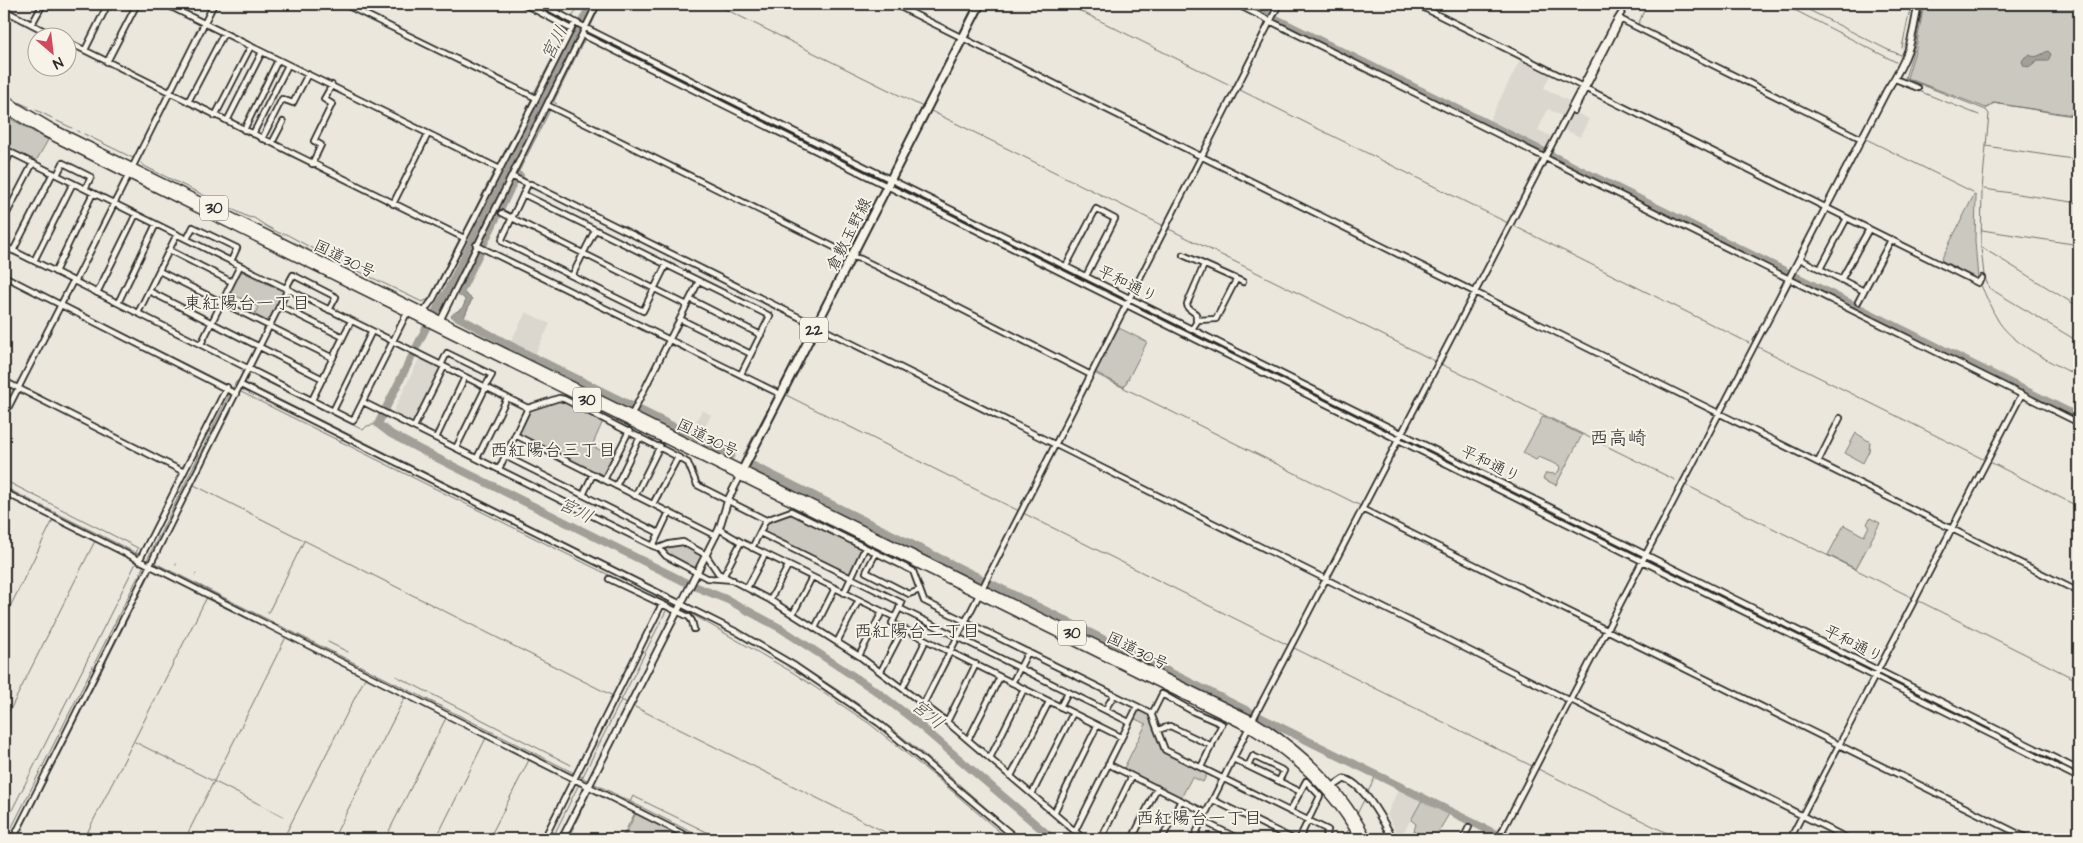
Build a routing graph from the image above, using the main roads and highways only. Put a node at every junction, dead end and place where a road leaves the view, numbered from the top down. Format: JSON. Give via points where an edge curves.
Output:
{"nodes":[{"id":1,"x":980,"y":4,"type":"edge"},
{"id":2,"x":4,"y":100,"type":"edge"},
{"id":3,"x":4,"y":107,"type":"edge"},
{"id":4,"x":130,"y":170,"type":"junction"},
{"id":5,"x":741,"y":473,"type":"junction"},
{"id":6,"x":1330,"y":789,"type":"junction"},
{"id":7,"x":1360,"y":839,"type":"edge"},
{"id":8,"x":1367,"y":839,"type":"edge"}],
"edges":[{"from":1,"to":5,"type":"main road","name":"倉敷玉野線","number":"22","via":[[960,36],[890,183],[777,393]]},
{"from":2,"to":4,"type":"highway","name":"国道30号","number":"30"},
{"from":3,"to":4,"type":"highway","name":"国道30号","number":"30","via":[[39,128]]},
{"from":4,"to":5,"type":"highway","name":"国道30号","number":"30","via":[[409,309],[633,413]]},
{"from":5,"to":6,"type":"highway","name":"国道30号","number":"30","via":[[1254,719]]},
{"from":6,"to":7,"type":"highway","name":"国道30号","number":"30"},
{"from":6,"to":8,"type":"highway","name":"国道30号","number":"30","via":[[1354,816]]}]}
